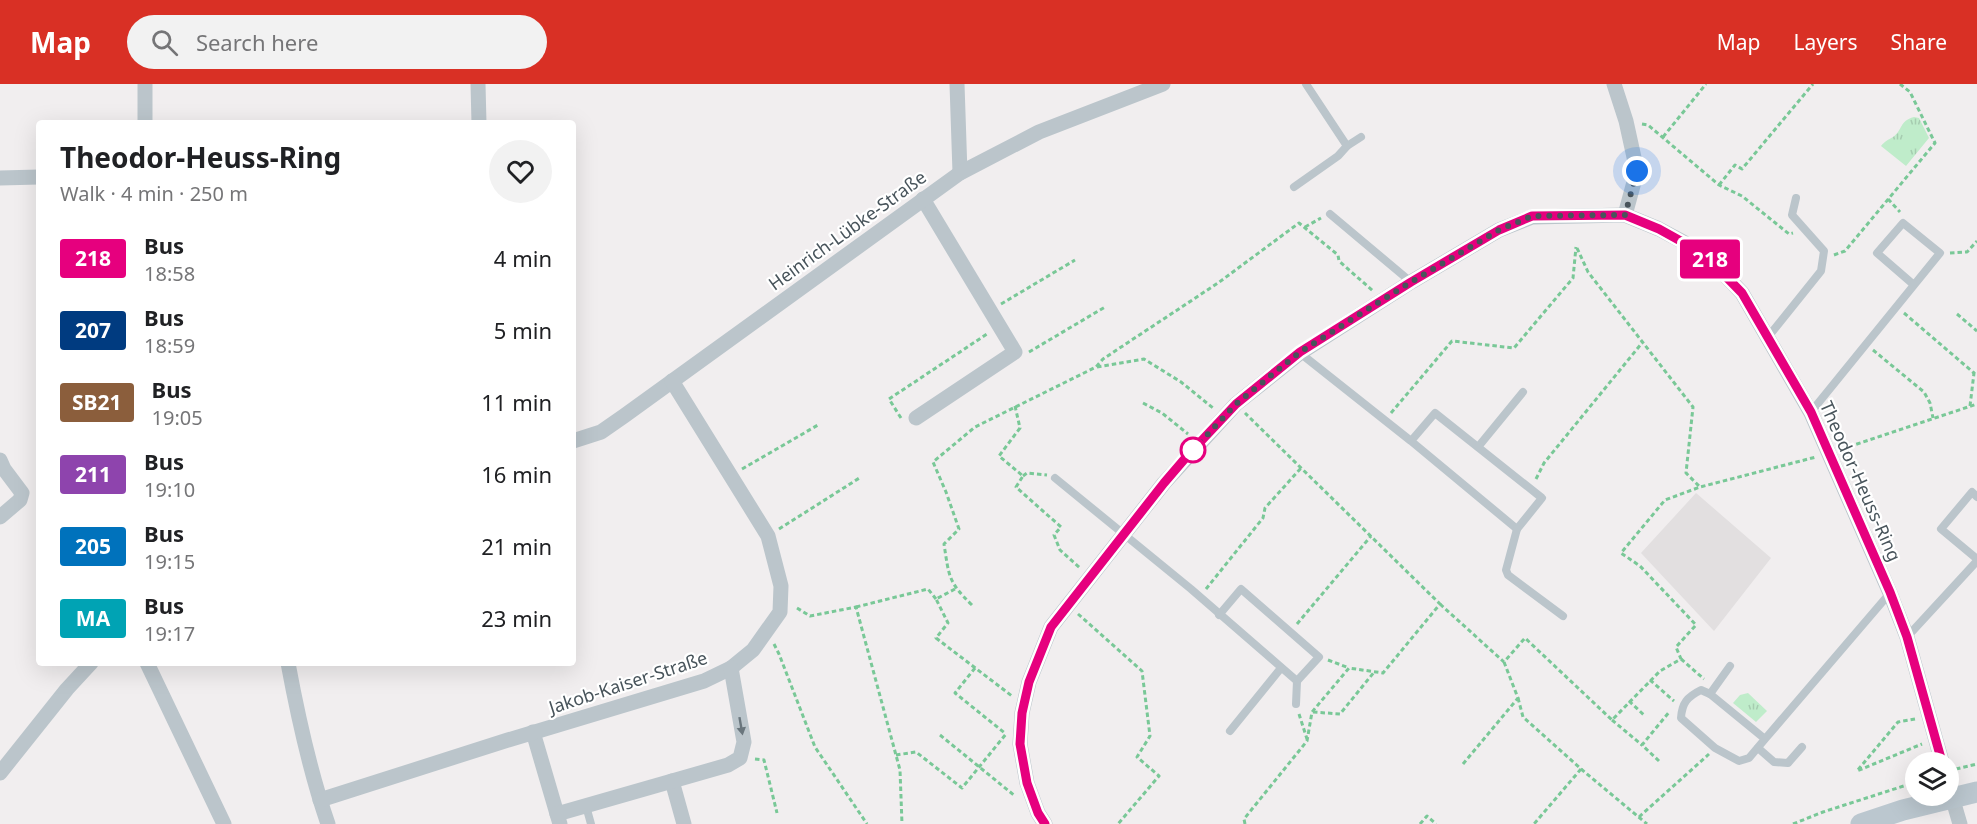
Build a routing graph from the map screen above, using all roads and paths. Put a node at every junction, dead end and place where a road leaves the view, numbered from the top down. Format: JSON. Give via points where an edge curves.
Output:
{"nodes":[{"id":1,"x":145,"y":84,"type":"edge"},
{"id":2,"x":478,"y":84,"type":"edge"},
{"id":3,"x":957,"y":84,"type":"edge"},
{"id":4,"x":1163,"y":84,"type":"edge"},
{"id":5,"x":1306,"y":84,"type":"edge"},
{"id":6,"x":1614,"y":84,"type":"edge"},
{"id":7,"x":1706,"y":84,"type":"edge"},
{"id":8,"x":1813,"y":84,"type":"edge"},
{"id":9,"x":1900,"y":84,"type":"edge"},
{"id":10,"x":146,"y":120,"type":"edge"},
{"id":11,"x":479,"y":120,"type":"edge"},
{"id":12,"x":1626,"y":121,"type":"junction"},
{"id":13,"x":1361,"y":137,"type":"dead end"},
{"id":14,"x":1663,"y":137,"type":"junction"},
{"id":15,"x":1347,"y":146,"type":"junction"},
{"id":16,"x":960,"y":173,"type":"junction"},
{"id":17,"x":0,"y":177,"type":"edge"},
{"id":18,"x":36,"y":177,"type":"edge"},
{"id":19,"x":1719,"y":185,"type":"junction"},
{"id":20,"x":1294,"y":187,"type":"dead end"},
{"id":21,"x":1796,"y":198,"type":"dead end"},
{"id":22,"x":923,"y":199,"type":"junction"},
{"id":23,"x":1888,"y":199,"type":"junction"},
{"id":24,"x":1330,"y":214,"type":"joint"},
{"id":25,"x":1625,"y":215,"type":"junction"},
{"id":26,"x":1903,"y":223,"type":"junction"},
{"id":27,"x":1305,"y":227,"type":"junction"},
{"id":28,"x":1805,"y":230,"type":"junction"},
{"id":29,"x":1977,"y":241,"type":"edge"},
{"id":30,"x":1940,"y":253,"type":"junction"},
{"id":31,"x":1823,"y":256,"type":"junction"},
{"id":32,"x":1074,"y":260,"type":"dead end"},
{"id":33,"x":1411,"y":282,"type":"junction"},
{"id":34,"x":1914,"y":285,"type":"junction"},
{"id":35,"x":1383,"y":300,"type":"junction"},
{"id":36,"x":1896,"y":306,"type":"junction"},
{"id":37,"x":1105,"y":308,"type":"dead end"},
{"id":38,"x":990,"y":310,"type":"junction"},
{"id":39,"x":1957,"y":315,"type":"dead end"},
{"id":40,"x":999,"y":325,"type":"junction"},
{"id":41,"x":1977,"y":331,"type":"edge"},
{"id":42,"x":1768,"y":337,"type":"junction"},
{"id":43,"x":1642,"y":344,"type":"junction"},
{"id":44,"x":1866,"y":344,"type":"junction"},
{"id":45,"x":1015,"y":352,"type":"junction"},
{"id":46,"x":1300,"y":352,"type":"junction"},
{"id":47,"x":1096,"y":368,"type":"junction"},
{"id":48,"x":1975,"y":374,"type":"edge"},
{"id":49,"x":672,"y":381,"type":"junction"},
{"id":50,"x":1523,"y":392,"type":"dead end"},
{"id":51,"x":1143,"y":403,"type":"dead end"},
{"id":52,"x":1236,"y":404,"type":"junction"},
{"id":53,"x":1977,"y":404,"type":"edge"},
{"id":54,"x":1015,"y":406,"type":"junction"},
{"id":55,"x":1970,"y":406,"type":"junction"},
{"id":56,"x":1811,"y":412,"type":"junction"},
{"id":57,"x":916,"y":418,"type":"joint"},
{"id":58,"x":1933,"y":418,"type":"junction"},
{"id":59,"x":1222,"y":419,"type":"junction"},
{"id":60,"x":1384,"y":421,"type":"junction"},
{"id":61,"x":818,"y":425,"type":"dead end"},
{"id":62,"x":576,"y":440,"type":"edge"},
{"id":63,"x":1411,"y":441,"type":"junction"},
{"id":64,"x":1197,"y":445,"type":"junction"},
{"id":65,"x":1478,"y":447,"type":"junction"},
{"id":66,"x":1828,"y":454,"type":"junction"},
{"id":67,"x":0,"y":460,"type":"edge"},
{"id":68,"x":1301,"y":468,"type":"junction"},
{"id":69,"x":730,"y":476,"type":"junction"},
{"id":70,"x":1023,"y":476,"type":"junction"},
{"id":71,"x":861,"y":477,"type":"dead end"},
{"id":72,"x":1055,"y":478,"type":"joint"},
{"id":73,"x":1700,"y":487,"type":"junction"},
{"id":74,"x":1535,"y":492,"type":"junction"},
{"id":75,"x":1977,"y":497,"type":"edge"},
{"id":76,"x":0,"y":517,"type":"edge"},
{"id":77,"x":1517,"y":530,"type":"junction"},
{"id":78,"x":1124,"y":534,"type":"junction"},
{"id":79,"x":768,"y":536,"type":"junction"},
{"id":80,"x":1371,"y":536,"type":"junction"},
{"id":81,"x":1977,"y":560,"type":"edge"},
{"id":82,"x":1090,"y":577,"type":"junction"},
{"id":83,"x":955,"y":589,"type":"junction"},
{"id":84,"x":1890,"y":592,"type":"junction"},
{"id":85,"x":1200,"y":597,"type":"junction"},
{"id":86,"x":936,"y":599,"type":"junction"},
{"id":87,"x":1440,"y":604,"type":"junction"},
{"id":88,"x":972,"y":605,"type":"dead end"},
{"id":89,"x":1068,"y":605,"type":"junction"},
{"id":90,"x":856,"y":607,"type":"junction"},
{"id":91,"x":797,"y":608,"type":"dead end"},
{"id":92,"x":1219,"y":615,"type":"junction"},
{"id":93,"x":1563,"y":616,"type":"dead end"},
{"id":94,"x":767,"y":632,"type":"junction"},
{"id":95,"x":1291,"y":632,"type":"junction"},
{"id":96,"x":1907,"y":637,"type":"junction"},
{"id":97,"x":1319,"y":657,"type":"junction"},
{"id":98,"x":1681,"y":659,"type":"junction"},
{"id":99,"x":1504,"y":662,"type":"junction"},
{"id":100,"x":88,"y":666,"type":"edge"},
{"id":101,"x":148,"y":666,"type":"edge"},
{"id":102,"x":289,"y":666,"type":"edge"},
{"id":103,"x":1730,"y":666,"type":"dead end"},
{"id":104,"x":731,"y":668,"type":"junction"},
{"id":105,"x":975,"y":668,"type":"junction"},
{"id":106,"x":1281,"y":668,"type":"junction"},
{"id":107,"x":1349,"y":668,"type":"junction"},
{"id":108,"x":1375,"y":671,"type":"junction"},
{"id":109,"x":1650,"y":680,"type":"junction"},
{"id":110,"x":1297,"y":681,"type":"junction"},
{"id":111,"x":1716,"y":687,"type":"junction"},
{"id":112,"x":1710,"y":694,"type":"junction"},
{"id":113,"x":1025,"y":698,"type":"junction"},
{"id":114,"x":1518,"y":698,"type":"junction"},
{"id":115,"x":1629,"y":701,"type":"junction"},
{"id":116,"x":1296,"y":704,"type":"joint"},
{"id":117,"x":1312,"y":712,"type":"junction"},
{"id":118,"x":1644,"y":715,"type":"dead end"},
{"id":119,"x":1929,"y":716,"type":"junction"},
{"id":120,"x":1612,"y":720,"type":"junction"},
{"id":121,"x":1230,"y":731,"type":"dead end"},
{"id":122,"x":533,"y":732,"type":"junction"},
{"id":123,"x":1013,"y":734,"type":"junction"},
{"id":124,"x":940,"y":735,"type":"dead end"},
{"id":125,"x":1935,"y":738,"type":"junction"},
{"id":126,"x":1765,"y":740,"type":"junction"},
{"id":127,"x":1307,"y":741,"type":"junction"},
{"id":128,"x":1642,"y":745,"type":"junction"},
{"id":129,"x":1802,"y":747,"type":"dead end"},
{"id":130,"x":1715,"y":748,"type":"junction"},
{"id":131,"x":1758,"y":748,"type":"junction"},
{"id":132,"x":1939,"y":752,"type":"edge"},
{"id":133,"x":896,"y":755,"type":"junction"},
{"id":134,"x":740,"y":758,"type":"junction"},
{"id":135,"x":1659,"y":761,"type":"dead end"},
{"id":136,"x":1463,"y":764,"type":"dead end"},
{"id":137,"x":1977,"y":764,"type":"edge"},
{"id":138,"x":979,"y":768,"type":"junction"},
{"id":139,"x":1959,"y":768,"type":"edge"},
{"id":140,"x":1581,"y":769,"type":"junction"},
{"id":141,"x":0,"y":773,"type":"edge"},
{"id":142,"x":672,"y":781,"type":"junction"},
{"id":143,"x":1905,"y":786,"type":"edge"},
{"id":144,"x":1959,"y":791,"type":"edge"},
{"id":145,"x":1977,"y":792,"type":"edge"},
{"id":146,"x":1031,"y":793,"type":"junction"},
{"id":147,"x":320,"y":800,"type":"junction"},
{"id":148,"x":586,"y":806,"type":"junction"},
{"id":149,"x":1909,"y":806,"type":"edge"},
{"id":150,"x":1955,"y":806,"type":"edge"},
{"id":151,"x":777,"y":813,"type":"dead end"},
{"id":152,"x":1639,"y":817,"type":"junction"},
{"id":153,"x":558,"y":819,"type":"edge"},
{"id":154,"x":224,"y":824,"type":"edge"},
{"id":155,"x":328,"y":824,"type":"edge"},
{"id":156,"x":591,"y":824,"type":"edge"},
{"id":157,"x":684,"y":824,"type":"edge"},
{"id":158,"x":867,"y":824,"type":"edge"},
{"id":159,"x":902,"y":824,"type":"edge"},
{"id":160,"x":1045,"y":824,"type":"edge"},
{"id":161,"x":1118,"y":824,"type":"edge"},
{"id":162,"x":1245,"y":824,"type":"edge"},
{"id":163,"x":1420,"y":824,"type":"edge"},
{"id":164,"x":1436,"y":824,"type":"edge"},
{"id":165,"x":1534,"y":824,"type":"edge"},
{"id":166,"x":1647,"y":824,"type":"edge"},
{"id":167,"x":1793,"y":824,"type":"edge"},
{"id":168,"x":1861,"y":824,"type":"edge"},
{"id":169,"x":1960,"y":824,"type":"edge"}],
"edges":[{"from":1,"to":10,"type":"street"},
{"from":2,"to":11,"type":"street"},
{"from":3,"to":16,"type":"street"},
{"from":4,"to":16,"type":"street","name":"Heinrich-Lübke-Straße","via":[[1039,132]]},
{"from":5,"to":15,"type":"lane"},
{"from":6,"to":12,"type":"street"},
{"from":7,"to":14,"type":"path"},
{"from":8,"to":19,"type":"path","via":[[1742,169],[1735,165]]},
{"from":9,"to":23,"type":"path","via":[[1910,92],[1935,142]]},
{"from":12,"to":14,"type":"path","via":[[1648,125]]},
{"from":12,"to":25,"type":"street","via":[[1637,171]]},
{"from":13,"to":15,"type":"lane"},
{"from":14,"to":19,"type":"path"},
{"from":15,"to":20,"type":"lane"},
{"from":16,"to":22,"type":"street","name":"Heinrich-Lübke-Straße"},
{"from":17,"to":18,"type":"street"},
{"from":19,"to":28,"type":"path","via":[[1742,196],[1789,234]]},
{"from":21,"to":28,"type":"lane","via":[[1792,215]]},
{"from":22,"to":38,"type":"street"},
{"from":22,"to":49,"type":"street","name":"Heinrich-Lübke-Straße"},
{"from":23,"to":26,"type":"path","via":[[1900,211]]},
{"from":23,"to":31,"type":"path","via":[[1845,251]]},
{"from":24,"to":27,"type":"path"},
{"from":24,"to":33,"type":"lane"},
{"from":25,"to":33,"type":"street","name":"Theodor-Heuss-Ring","via":[[1532,216],[1499,230]]},
{"from":25,"to":42,"type":"street","name":"Theodor-Heuss-Ring","via":[[1704,254],[1742,293]]},
{"from":26,"to":30,"type":"lane"},
{"from":26,"to":34,"type":"lane","via":[[1877,253]]},
{"from":27,"to":35,"type":"path"},
{"from":27,"to":47,"type":"path","via":[[1299,223],[1218,283],[1103,359]]},
{"from":28,"to":31,"type":"lane","via":[[1824,251]]},
{"from":29,"to":30,"type":"path","via":[[1967,252]]},
{"from":30,"to":34,"type":"lane"},
{"from":31,"to":42,"type":"lane","via":[[1821,271]]},
{"from":32,"to":38,"type":"path"},
{"from":33,"to":35,"type":"street","name":"Theodor-Heuss-Ring"},
{"from":34,"to":36,"type":"lane"},
{"from":35,"to":46,"type":"street","name":"Theodor-Heuss-Ring"},
{"from":36,"to":44,"type":"lane"},
{"from":36,"to":48,"type":"path"},
{"from":37,"to":45,"type":"path","via":[[1020,358]]},
{"from":38,"to":40,"type":"street"},
{"from":39,"to":41,"type":"path"},
{"from":40,"to":45,"type":"street"},
{"from":40,"to":57,"type":"path","via":[[889,399],[905,424]]},
{"from":42,"to":56,"type":"street","name":"Theodor-Heuss-Ring"},
{"from":43,"to":60,"type":"path","via":[[1588,272],[1576,247],[1573,278],[1514,348],[1452,341]]},
{"from":43,"to":73,"type":"path","via":[[1693,407],[1686,473]]},
{"from":43,"to":74,"type":"path","via":[[1544,463]]},
{"from":44,"to":56,"type":"lane"},
{"from":44,"to":58,"type":"path","via":[[1924,392]]},
{"from":45,"to":57,"type":"street"},
{"from":46,"to":52,"type":"street","name":"Theodor-Heuss-Ring"},
{"from":46,"to":60,"type":"lane"},
{"from":47,"to":54,"type":"path"},
{"from":47,"to":59,"type":"path","via":[[1144,359],[1181,382]]},
{"from":48,"to":55,"type":"path"},
{"from":49,"to":62,"type":"street","name":"Heinrich-Lübke-Straße","via":[[601,432]]},
{"from":49,"to":69,"type":"street","name":"Jakob-Kaiser-Straße"},
{"from":50,"to":65,"type":"lane"},
{"from":51,"to":64,"type":"path","via":[[1162,413]]},
{"from":52,"to":59,"type":"street","name":"Theodor-Heuss-Ring"},
{"from":52,"to":68,"type":"path"},
{"from":53,"to":55,"type":"path"},
{"from":54,"to":70,"type":"path","via":[[1020,428],[999,456]]},
{"from":54,"to":83,"type":"path","via":[[975,427],[933,462],[959,529],[944,544]]},
{"from":55,"to":58,"type":"path"},
{"from":56,"to":66,"type":"street","name":"Theodor-Heuss-Ring"},
{"from":58,"to":66,"type":"path"},
{"from":59,"to":64,"type":"street","name":"Theodor-Heuss-Ring"},
{"from":60,"to":63,"type":"lane"},
{"from":61,"to":69,"type":"path"},
{"from":63,"to":65,"type":"lane","via":[[1435,413]]},
{"from":63,"to":77,"type":"lane"},
{"from":64,"to":78,"type":"street","name":"Theodor-Heuss-Ring"},
{"from":65,"to":74,"type":"lane"},
{"from":66,"to":73,"type":"path"},
{"from":66,"to":84,"type":"street","name":"Theodor-Heuss-Ring"},
{"from":67,"to":76,"type":"street","via":[[22,493],[20,500]]},
{"from":68,"to":80,"type":"path"},
{"from":68,"to":85,"type":"path","via":[[1265,508],[1263,518]]},
{"from":69,"to":79,"type":"street","name":"Jakob-Kaiser-Straße"},
{"from":70,"to":72,"type":"path","via":[[1042,473]]},
{"from":70,"to":82,"type":"path","via":[[1016,486],[1061,527],[1054,536],[1060,550]]},
{"from":71,"to":79,"type":"path"},
{"from":72,"to":78,"type":"lane"},
{"from":73,"to":98,"type":"path","via":[[1665,500],[1621,553],[1640,566],[1695,625],[1676,647]]},
{"from":74,"to":77,"type":"lane","via":[[1542,498]]},
{"from":75,"to":81,"type":"lane","via":[[1972,492],[1941,529]]},
{"from":77,"to":93,"type":"lane","via":[[1508,575]]},
{"from":78,"to":82,"type":"street","name":"Theodor-Heuss-Ring"},
{"from":78,"to":85,"type":"lane"},
{"from":79,"to":94,"type":"street","name":"Jakob-Kaiser-Straße","via":[[781,586],[780,612]]},
{"from":80,"to":87,"type":"path"},
{"from":80,"to":95,"type":"path"},
{"from":81,"to":96,"type":"lane"},
{"from":82,"to":89,"type":"street","name":"Theodor-Heuss-Ring"},
{"from":83,"to":86,"type":"path"},
{"from":83,"to":88,"type":"path"},
{"from":84,"to":96,"type":"street","name":"Theodor-Heuss-Ring"},
{"from":84,"to":126,"type":"lane"},
{"from":85,"to":92,"type":"lane"},
{"from":86,"to":90,"type":"path","via":[[928,589]]},
{"from":86,"to":105,"type":"path","via":[[948,623],[936,638]]},
{"from":87,"to":99,"type":"path"},
{"from":87,"to":108,"type":"path","via":[[1383,673]]},
{"from":89,"to":113,"type":"street","name":"Theodor-Heuss-Ring","via":[[1051,627]]},
{"from":89,"to":161,"type":"path","via":[[1142,671],[1150,736],[1137,757],[1159,776]]},
{"from":90,"to":91,"type":"path","via":[[810,616]]},
{"from":90,"to":133,"type":"path"},
{"from":92,"to":95,"type":"lane","via":[[1241,589]]},
{"from":92,"to":106,"type":"lane"},
{"from":94,"to":104,"type":"street","name":"Jakob-Kaiser-Straße"},
{"from":94,"to":158,"type":"path","via":[[815,747]]},
{"from":95,"to":97,"type":"lane"},
{"from":96,"to":119,"type":"street","name":"Theodor-Heuss-Ring"},
{"from":97,"to":107,"type":"path"},
{"from":97,"to":110,"type":"lane"},
{"from":98,"to":109,"type":"path"},
{"from":98,"to":111,"type":"path"},
{"from":99,"to":114,"type":"path"},
{"from":99,"to":120,"type":"path","via":[[1525,638]]},
{"from":100,"to":141,"type":"street"},
{"from":101,"to":154,"type":"street"},
{"from":102,"to":147,"type":"street"},
{"from":103,"to":111,"type":"lane"},
{"from":104,"to":122,"type":"street","name":"Jakob-Kaiser-Straße","via":[[704,681]]},
{"from":104,"to":134,"type":"street","one_way":true,"via":[[744,742]]},
{"from":105,"to":113,"type":"path","via":[[1010,696]]},
{"from":105,"to":123,"type":"path","via":[[955,693]]},
{"from":106,"to":110,"type":"lane"},
{"from":106,"to":121,"type":"lane"},
{"from":107,"to":108,"type":"path"},
{"from":107,"to":117,"type":"path"},
{"from":108,"to":117,"type":"path","via":[[1340,714]]},
{"from":109,"to":115,"type":"path"},
{"from":109,"to":128,"type":"path","via":[[1677,703]]},
{"from":110,"to":116,"type":"lane"},
{"from":111,"to":112,"type":"lane"},
{"from":112,"to":126,"type":"lane"},
{"from":112,"to":130,"type":"lane","via":[[1701,690],[1691,695],[1682,705],[1682,718]]},
{"from":113,"to":123,"type":"street","name":"Theodor-Heuss-Ring"},
{"from":114,"to":136,"type":"path"},
{"from":114,"to":140,"type":"path","via":[[1524,717]]},
{"from":115,"to":118,"type":"path"},
{"from":115,"to":120,"type":"path"},
{"from":116,"to":127,"type":"path"},
{"from":117,"to":127,"type":"path"},
{"from":119,"to":125,"type":"street","name":"Theodor-Heuss-Ring"},
{"from":119,"to":125,"type":"path","via":[[1898,722],[1857,771]]},
{"from":120,"to":128,"type":"path"},
{"from":122,"to":147,"type":"street","name":"Jakob-Kaiser-Straße"},
{"from":122,"to":153,"type":"street"},
{"from":123,"to":138,"type":"path"},
{"from":123,"to":146,"type":"street","name":"Theodor-Heuss-Ring","via":[[1020,744]]},
{"from":124,"to":138,"type":"path"},
{"from":125,"to":132,"type":"street","name":"Theodor-Heuss-Ring"},
{"from":126,"to":131,"type":"lane"},
{"from":127,"to":162,"type":"path","via":[[1244,819]]},
{"from":128,"to":135,"type":"path"},
{"from":129,"to":131,"type":"lane","via":[[1788,763],[1774,762]]},
{"from":130,"to":131,"type":"lane","via":[[1738,761],[1749,758]]},
{"from":130,"to":152,"type":"path"},
{"from":133,"to":138,"type":"path","via":[[916,752],[962,788]]},
{"from":133,"to":159,"type":"path"},
{"from":134,"to":142,"type":"street"},
{"from":134,"to":151,"type":"path","via":[[764,760]]},
{"from":137,"to":139,"type":"path"},
{"from":138,"to":146,"type":"path","via":[[1016,797]]},
{"from":140,"to":152,"type":"path"},
{"from":140,"to":165,"type":"path"},
{"from":142,"to":148,"type":"street"},
{"from":142,"to":157,"type":"street"},
{"from":143,"to":167,"type":"path"},
{"from":144,"to":145,"type":"main road"},
{"from":146,"to":160,"type":"street","name":"Theodor-Heuss-Ring"},
{"from":147,"to":155,"type":"street"},
{"from":148,"to":153,"type":"street"},
{"from":148,"to":156,"type":"lane"},
{"from":149,"to":168,"type":"main road"},
{"from":150,"to":169,"type":"street"},
{"from":152,"to":166,"type":"path"},
{"from":163,"to":164,"type":"path","via":[[1427,816]]}]}
